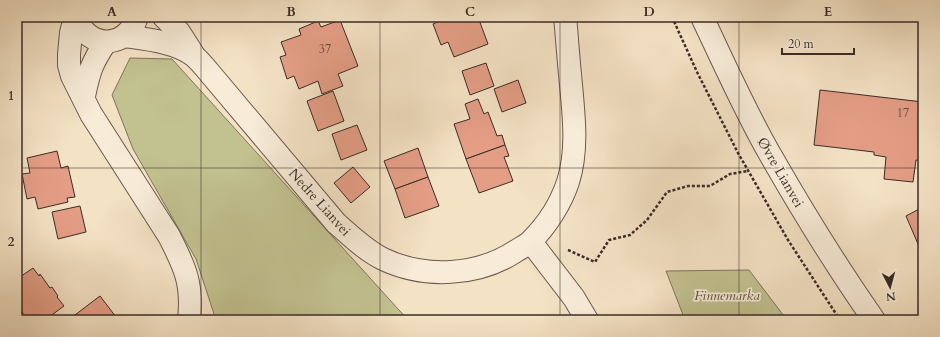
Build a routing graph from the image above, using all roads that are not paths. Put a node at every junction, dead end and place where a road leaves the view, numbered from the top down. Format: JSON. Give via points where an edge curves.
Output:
{"nodes":[{"id":1,"x":76,"y":17,"type":"edge"},
{"id":2,"x":137,"y":17,"type":"edge"},
{"id":3,"x":164,"y":17,"type":"edge"},
{"id":4,"x":565,"y":17,"type":"edge"},
{"id":5,"x":702,"y":17,"type":"edge"},
{"id":6,"x":115,"y":39,"type":"junction"},
{"id":7,"x":193,"y":56,"type":"junction"},
{"id":8,"x":84,"y":96,"type":"junction"},
{"id":9,"x":534,"y":246,"type":"junction"},
{"id":10,"x":189,"y":320,"type":"edge"},
{"id":11,"x":587,"y":320,"type":"edge"},
{"id":12,"x":874,"y":320,"type":"edge"}],
"edges":[{"from":1,"to":6,"type":"street","name":"Nedre Lianvei","via":[[86,34],[95,40]]},
{"from":1,"to":8,"type":"street","via":[[71,33],[69,65],[72,76]]},
{"from":2,"to":6,"type":"street","via":[[131,30]]},
{"from":3,"to":7,"type":"street","name":"Nedre Lianvei","via":[[179,32]]},
{"from":4,"to":9,"type":"street","via":[[574,119],[573,154],[568,182]]},
{"from":5,"to":12,"type":"street","name":"Øvre Lianvei","via":[[770,155],[837,267]]},
{"from":6,"to":7,"type":"street","name":"Nedre Lianvei","via":[[172,45]]},
{"from":6,"to":8,"type":"street","via":[[91,66]]},
{"from":7,"to":9,"type":"street","name":"Nedre Lianvei","via":[[336,223],[359,244],[383,259],[397,265],[426,271],[461,271],[485,266]]},
{"from":8,"to":10,"type":"street","via":[[91,114],[179,255],[190,288]]},
{"from":9,"to":11,"type":"street","via":[[574,298]]}]}
